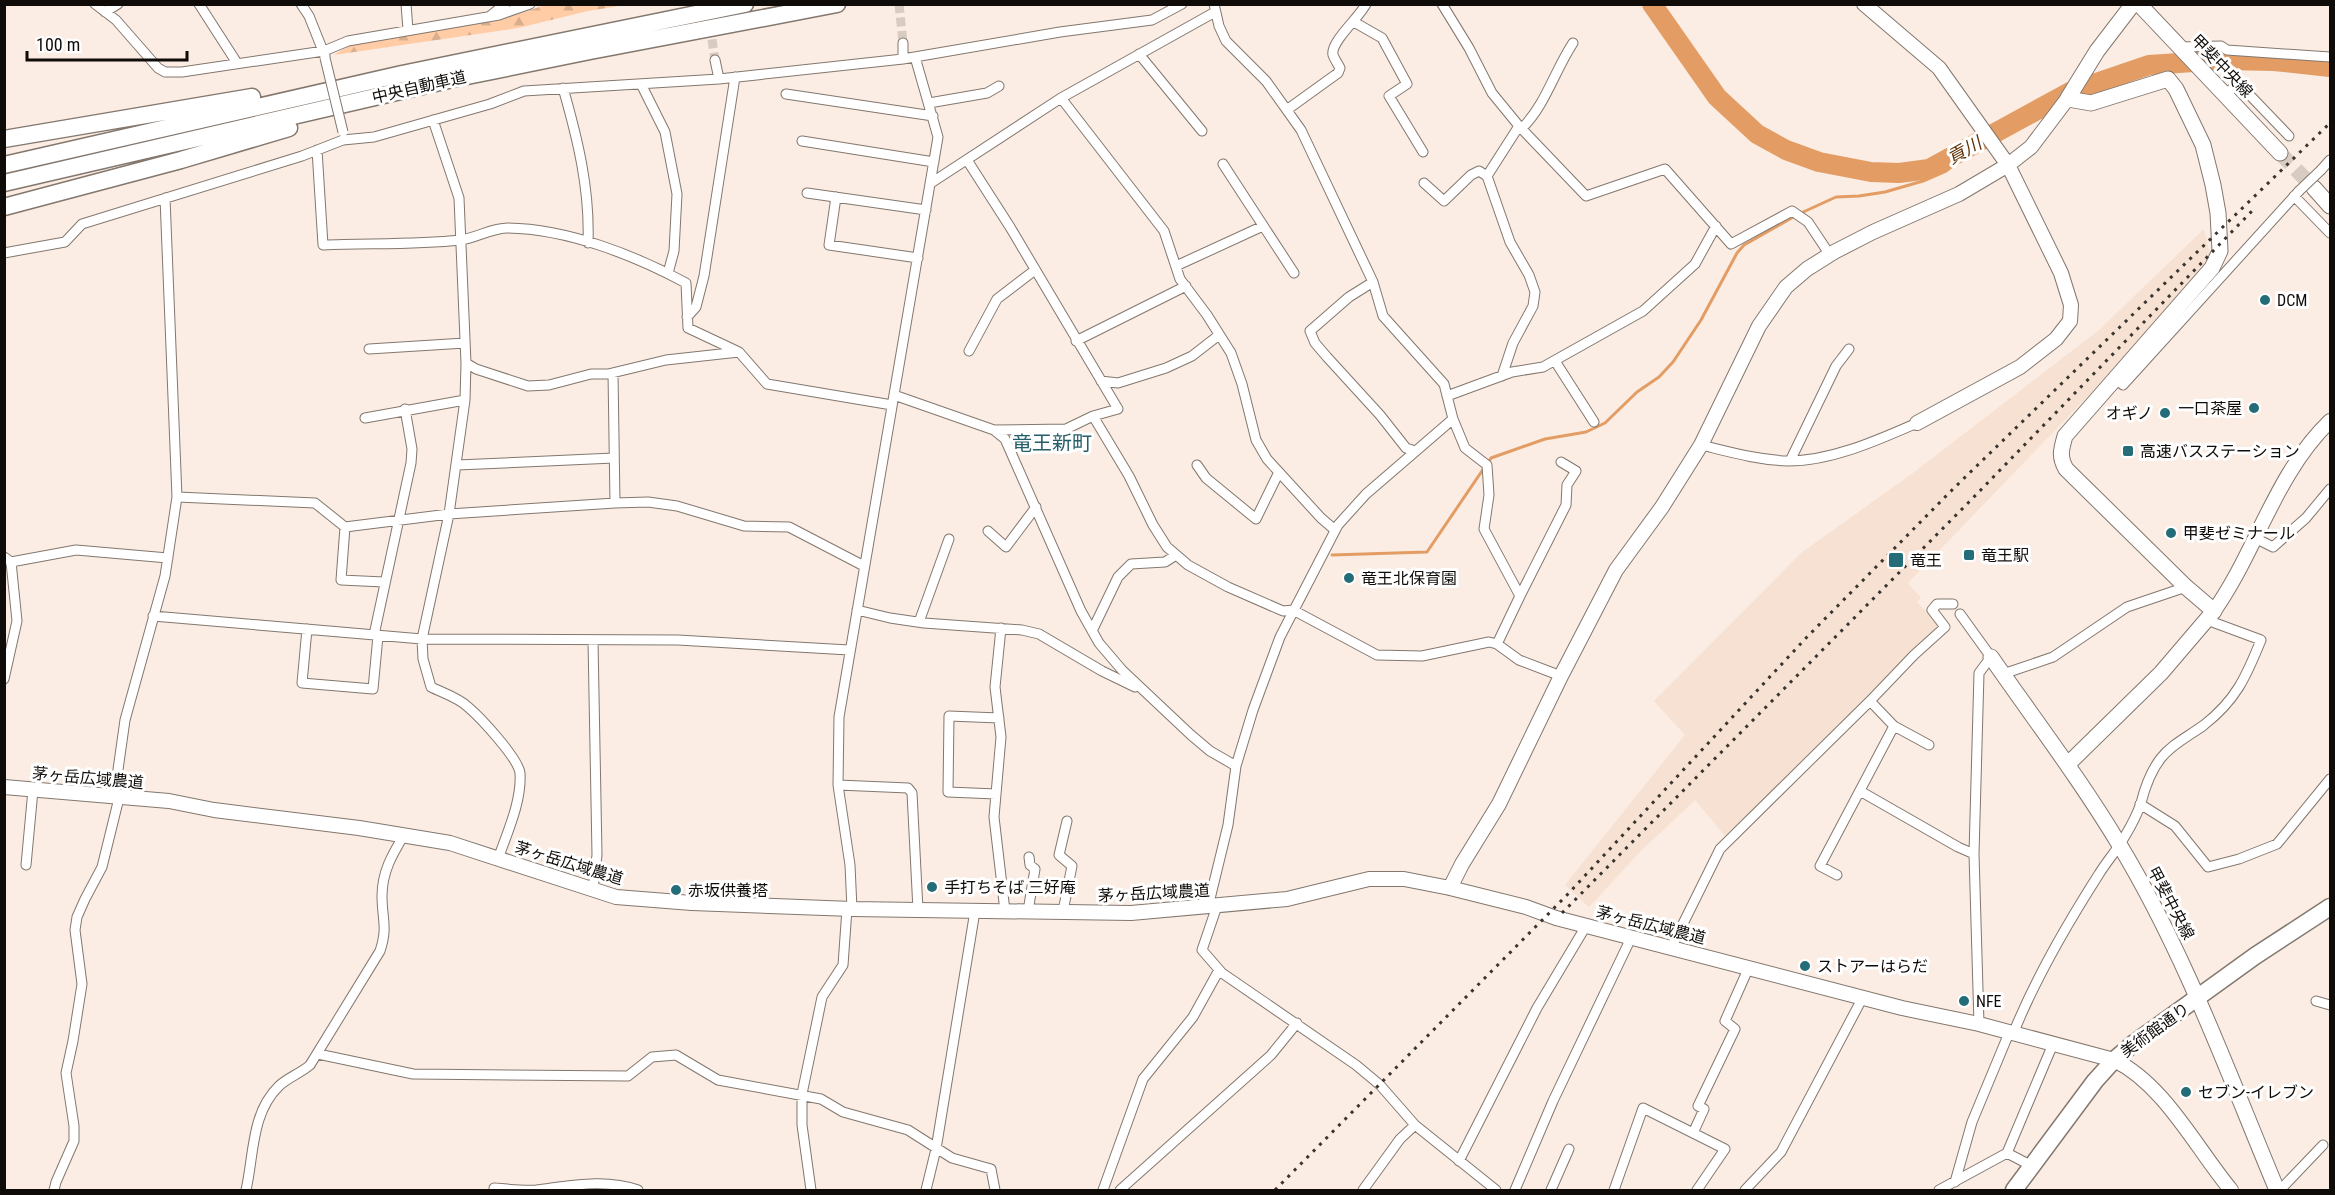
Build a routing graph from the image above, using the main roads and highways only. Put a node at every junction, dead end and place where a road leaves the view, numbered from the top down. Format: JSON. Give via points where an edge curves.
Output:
{"nodes":[{"id":1,"x":746,"y":4,"type":"edge"},
{"id":2,"x":837,"y":4,"type":"edge"},
{"id":3,"x":2133,"y":4,"type":"edge"},
{"id":4,"x":2139,"y":4,"type":"edge"},
{"id":5,"x":402,"y":74,"type":"junction"},
{"id":6,"x":457,"y":78,"type":"junction"},
{"id":7,"x":4,"y":139,"type":"edge"},
{"id":8,"x":2280,"y":153,"type":"tunnel mouth"},
{"id":9,"x":4,"y":165,"type":"edge"},
{"id":10,"x":4,"y":183,"type":"edge"},
{"id":11,"x":2302,"y":192,"type":"tunnel mouth"},
{"id":12,"x":2331,"y":206,"type":"edge"},
{"id":13,"x":4,"y":207,"type":"edge"},
{"id":14,"x":1991,"y":657,"type":"road end"},
{"id":15,"x":2068,"y":764,"type":"junction"},
{"id":16,"x":2331,"y":907,"type":"edge"},
{"id":17,"x":2198,"y":999,"type":"junction"},
{"id":18,"x":2014,"y":1191,"type":"edge"},
{"id":19,"x":2279,"y":1191,"type":"edge"}],
"edges":[{"from":1,"to":5,"type":"highway","name":"中央自動車道"},
{"from":2,"to":6,"type":"highway","name":"中央自動車道"},
{"from":3,"to":15,"type":"main road","via":[[2068,98],[2091,103],[2168,79],[2203,145],[2218,213],[2220,251],[2212,268],[2065,436],[2060,460],[2211,615],[2161,673]]},
{"from":4,"to":8,"type":"main road","name":"甲斐中央線"},
{"from":5,"to":7,"type":"highway"},
{"from":5,"to":9,"type":"highway","name":"中央自動車道"},
{"from":6,"to":10,"type":"highway","name":"中央自動車道"},
{"from":6,"to":13,"type":"highway","via":[[181,160]]},
{"from":11,"to":12,"type":"main road"},
{"from":14,"to":15,"type":"main road","name":"甲斐中央線"},
{"from":15,"to":17,"type":"main road","name":"甲斐中央線","via":[[2160,917]]},
{"from":16,"to":17,"type":"highway","name":"美術館通り"},
{"from":17,"to":18,"type":"highway","name":"美術館通り","via":[[2114,1060]]},
{"from":17,"to":19,"type":"main road","name":"甲斐中央線"}]}
